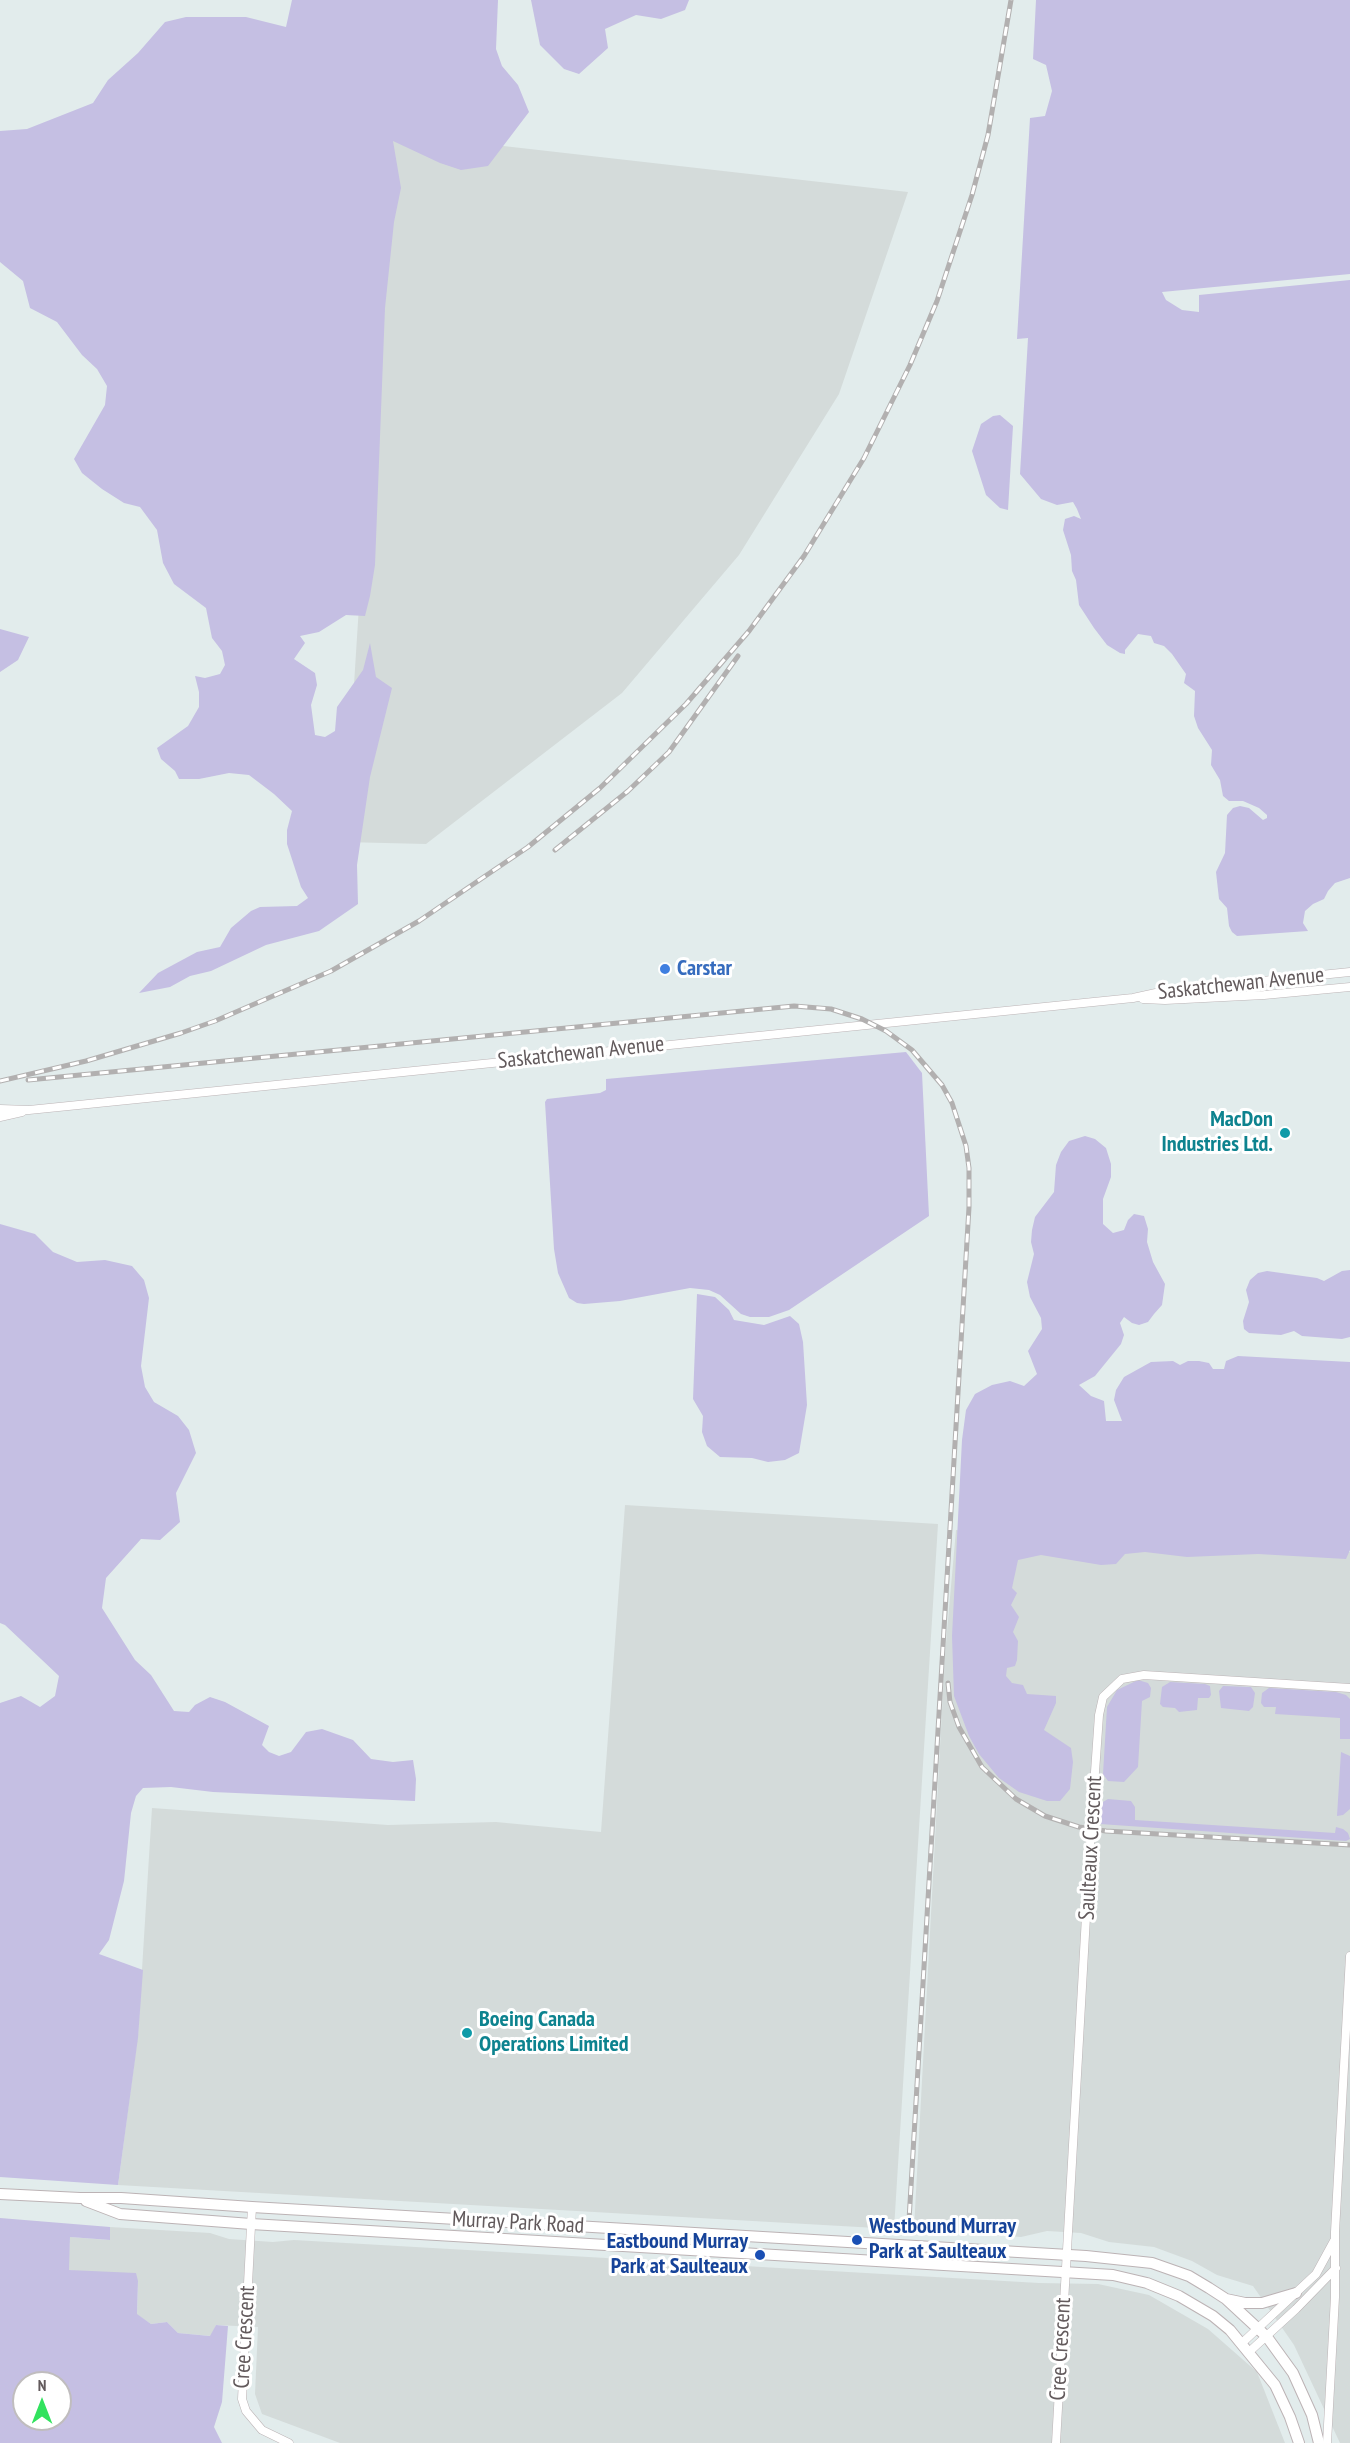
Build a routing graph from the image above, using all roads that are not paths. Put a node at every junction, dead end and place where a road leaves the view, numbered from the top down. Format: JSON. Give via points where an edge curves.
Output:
{"nodes":[{"id":1,"x":1350,"y":972,"type":"edge"},
{"id":2,"x":1350,"y":987,"type":"edge"},
{"id":3,"x":1132,"y":998,"type":"junction"},
{"id":4,"x":0,"y":1109,"type":"edge"},
{"id":5,"x":29,"y":1110,"type":"junction"},
{"id":6,"x":0,"y":1117,"type":"edge"},
{"id":7,"x":1350,"y":1688,"type":"edge"},
{"id":8,"x":1350,"y":1956,"type":"edge"},
{"id":9,"x":1349,"y":2002,"type":"edge"},
{"id":10,"x":0,"y":2194,"type":"edge"},
{"id":11,"x":80,"y":2198,"type":"junction"},
{"id":12,"x":252,"y":2207,"type":"junction"},
{"id":13,"x":251,"y":2224,"type":"junction"},
{"id":14,"x":1335,"y":2237,"type":"junction"},
{"id":15,"x":866,"y":2243,"type":"junction"},
{"id":16,"x":1067,"y":2255,"type":"junction"},
{"id":17,"x":848,"y":2260,"type":"junction"},
{"id":18,"x":1336,"y":2268,"type":"junction"},
{"id":19,"x":1066,"y":2272,"type":"junction"},
{"id":20,"x":1296,"y":2293,"type":"junction"},
{"id":21,"x":1226,"y":2299,"type":"junction"},
{"id":22,"x":1263,"y":2333,"type":"junction"},
{"id":23,"x":1246,"y":2348,"type":"junction"},
{"id":24,"x":289,"y":2443,"type":"edge"},
{"id":25,"x":1056,"y":2443,"type":"edge"},
{"id":26,"x":1299,"y":2443,"type":"edge"},
{"id":27,"x":1319,"y":2443,"type":"edge"},
{"id":28,"x":1327,"y":2443,"type":"edge"}],
"edges":[{"from":1,"to":3,"type":"street","name":"Saskatchewan Avenue","via":[[1165,991]]},
{"from":2,"to":3,"type":"street","name":"Saskatchewan Avenue","via":[[1165,1000]]},
{"from":3,"to":5,"type":"street","name":"Saskatchewan Avenue"},
{"from":4,"to":5,"type":"street","name":"Saskatchewan Avenue"},
{"from":5,"to":6,"type":"street","name":"Saskatchewan Avenue"},
{"from":7,"to":16,"type":"street","name":"Saulteaux Crescent","via":[[1144,1675],[1122,1679],[1103,1697],[1098,1726]]},
{"from":8,"to":9,"type":"street"},
{"from":9,"to":14,"type":"street"},
{"from":10,"to":11,"type":"street","name":"Murray Park Road"},
{"from":11,"to":12,"type":"street","name":"Murray Park Road"},
{"from":11,"to":13,"type":"street","name":"Murray Park Road","via":[[120,2214]]},
{"from":12,"to":13,"type":"street","name":"Cree Crescent"},
{"from":12,"to":15,"type":"street","name":"Murray Park Road"},
{"from":13,"to":17,"type":"street","name":"Murray Park Road"},
{"from":13,"to":24,"type":"street","name":"Cree Crescent","via":[[242,2398],[246,2411],[262,2430]]},
{"from":14,"to":18,"type":"street"},
{"from":14,"to":20,"type":"street","via":[[1316,2274]]},
{"from":15,"to":16,"type":"street","name":"Murray Park Road"},
{"from":15,"to":17,"type":"street"},
{"from":16,"to":19,"type":"street","name":"Cree Crescent"},
{"from":16,"to":21,"type":"street","name":"Murray Park Road","via":[[1152,2263],[1189,2276]]},
{"from":17,"to":19,"type":"street","name":"Murray Park Road"},
{"from":18,"to":22,"type":"street"},
{"from":18,"to":28,"type":"street"},
{"from":19,"to":23,"type":"street","name":"Murray Park Road","via":[[1113,2276],[1171,2292],[1213,2316]]},
{"from":19,"to":25,"type":"street","name":"Cree Crescent"},
{"from":20,"to":21,"type":"street","via":[[1262,2303]]},
{"from":20,"to":22,"type":"street"},
{"from":21,"to":22,"type":"street","name":"Murray Park Road"},
{"from":22,"to":23,"type":"street"},
{"from":22,"to":27,"type":"street","name":"Murray Park Road","via":[[1293,2373],[1312,2415]]},
{"from":23,"to":26,"type":"street","name":"Murray Park Road","via":[[1275,2385]]}]}
